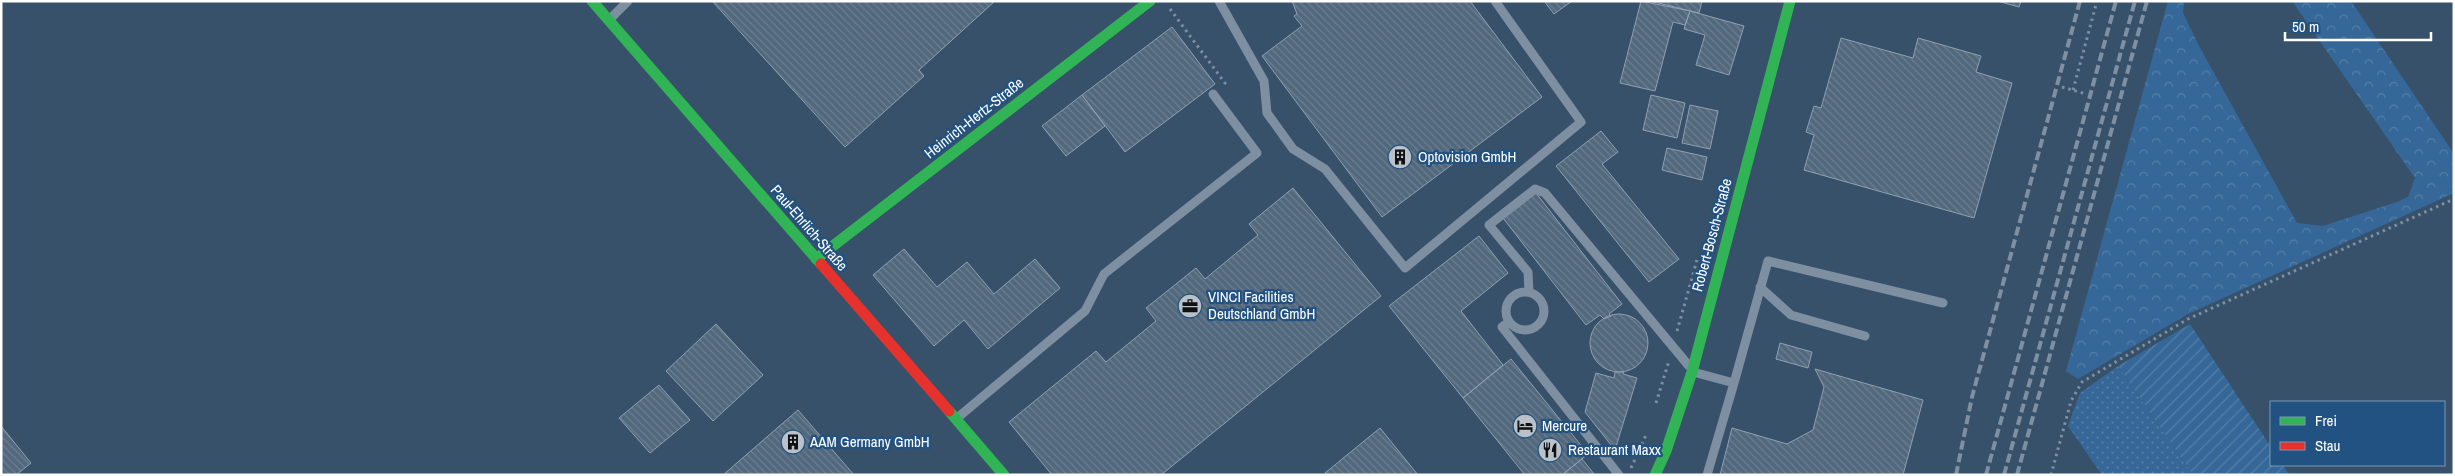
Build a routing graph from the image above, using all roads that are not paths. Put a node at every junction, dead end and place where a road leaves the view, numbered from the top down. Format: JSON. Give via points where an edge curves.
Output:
{"nodes":[{"id":1,"x":592,"y":1,"type":"edge"},
{"id":2,"x":628,"y":1,"type":"edge"},
{"id":3,"x":1150,"y":1,"type":"edge"},
{"id":4,"x":1219,"y":1,"type":"edge"},
{"id":5,"x":1495,"y":1,"type":"edge"},
{"id":6,"x":1790,"y":1,"type":"edge"},
{"id":7,"x":608,"y":20,"type":"junction"},
{"id":8,"x":1213,"y":94,"type":"road end"},
{"id":9,"x":816,"y":259,"type":"junction"},
{"id":10,"x":1760,"y":287,"type":"junction"},
{"id":11,"x":1529,"y":292,"type":"junction"},
{"id":12,"x":1943,"y":303,"type":"dead end"},
{"id":13,"x":1509,"y":322,"type":"junction"},
{"id":14,"x":1865,"y":336,"type":"dead end"},
{"id":15,"x":1692,"y":371,"type":"junction"},
{"id":16,"x":1734,"y":383,"type":"junction"},
{"id":17,"x":956,"y":420,"type":"junction"},
{"id":18,"x":1004,"y":475,"type":"edge"},
{"id":19,"x":1619,"y":475,"type":"edge"},
{"id":20,"x":1655,"y":475,"type":"edge"},
{"id":21,"x":1707,"y":475,"type":"edge"}],
"edges":[{"from":1,"to":7,"type":"street","name":"Paul-Ehrlich-Straße"},
{"from":2,"to":7,"type":"lane"},
{"from":3,"to":9,"type":"street","name":"Heinrich-Hertz-Straße"},
{"from":4,"to":5,"type":"lane","via":[[1264,81],[1267,113],[1293,149],[1326,169],[1405,268],[1581,122]]},
{"from":6,"to":15,"type":"street","name":"Robert-Bosch-Straße"},
{"from":7,"to":9,"type":"street","name":"Paul-Ehrlich-Straße"},
{"from":8,"to":17,"type":"lane","via":[[1257,153],[1104,274],[1084,311]]},
{"from":9,"to":17,"type":"street","name":"Paul-Ehrlich-Straße"},
{"from":10,"to":12,"type":"lane","via":[[1768,261]]},
{"from":10,"to":14,"type":"lane","via":[[1791,316]]},
{"from":10,"to":16,"type":"lane"},
{"from":11,"to":13,"type":"lane","via":[[1517,293],[1508,302]]},
{"from":11,"to":13,"type":"lane","via":[[1543,304],[1541,321],[1526,330],[1520,330]]},
{"from":11,"to":15,"type":"lane","via":[[1528,272],[1490,225],[1535,189],[1545,193]]},
{"from":13,"to":19,"type":"lane","via":[[1502,327]]},
{"from":15,"to":16,"type":"lane"},
{"from":15,"to":20,"type":"street","name":"Robert-Bosch-Straße"},
{"from":16,"to":21,"type":"lane"},
{"from":17,"to":18,"type":"street","name":"Paul-Ehrlich-Straße"}]}
